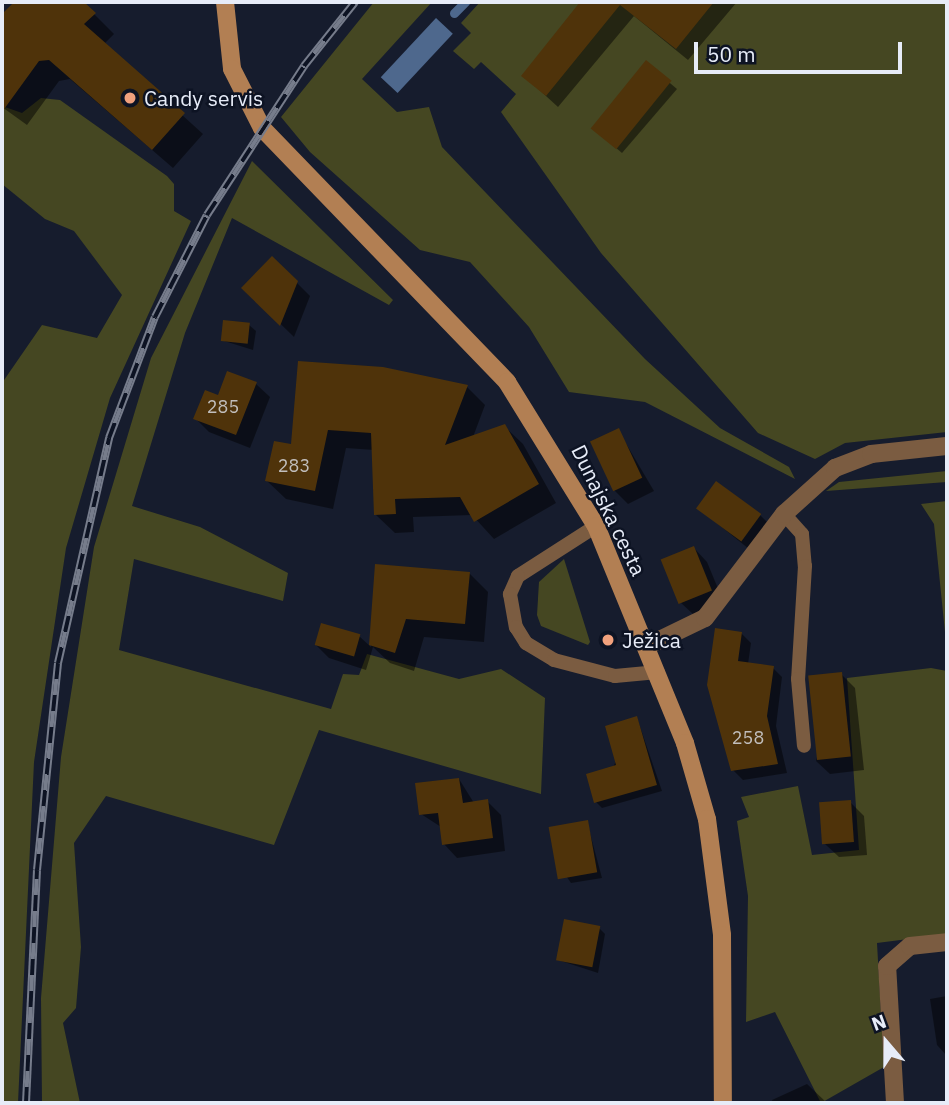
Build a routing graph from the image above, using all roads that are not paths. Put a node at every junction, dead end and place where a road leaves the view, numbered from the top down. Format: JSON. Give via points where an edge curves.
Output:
{"nodes":[{"id":1,"x":225,"y":2,"type":"edge"},
{"id":2,"x":947,"y":446,"type":"edge"},
{"id":3,"x":784,"y":513,"type":"junction"},
{"id":4,"x":596,"y":526,"type":"junction"},
{"id":5,"x":647,"y":646,"type":"junction"},
{"id":6,"x":658,"y":672,"type":"junction"},
{"id":7,"x":804,"y":746,"type":"dead end"},
{"id":8,"x":947,"y":942,"type":"edge"},
{"id":9,"x":723,"y":1103,"type":"edge"},
{"id":10,"x":895,"y":1103,"type":"edge"}],
"edges":[{"from":1,"to":4,"type":"main road","name":"Dunajska cesta","via":[[232,69],[262,128],[507,382]]},
{"from":2,"to":3,"type":"street","via":[[848,461]]},
{"from":3,"to":5,"type":"street","via":[[705,618]]},
{"from":3,"to":7,"type":"lane","via":[[803,534],[797,679]]},
{"from":4,"to":5,"type":"main road","name":"Dunajska cesta"},
{"from":4,"to":6,"type":"lane","via":[[518,576],[510,594],[516,627],[526,643],[554,660],[615,676]]},
{"from":5,"to":6,"type":"main road","name":"Dunajska cesta"},
{"from":6,"to":9,"type":"main road","name":"Dunajska cesta","via":[[697,782],[715,863]]},
{"from":8,"to":10,"type":"street","via":[[910,946],[887,966]]}]}
